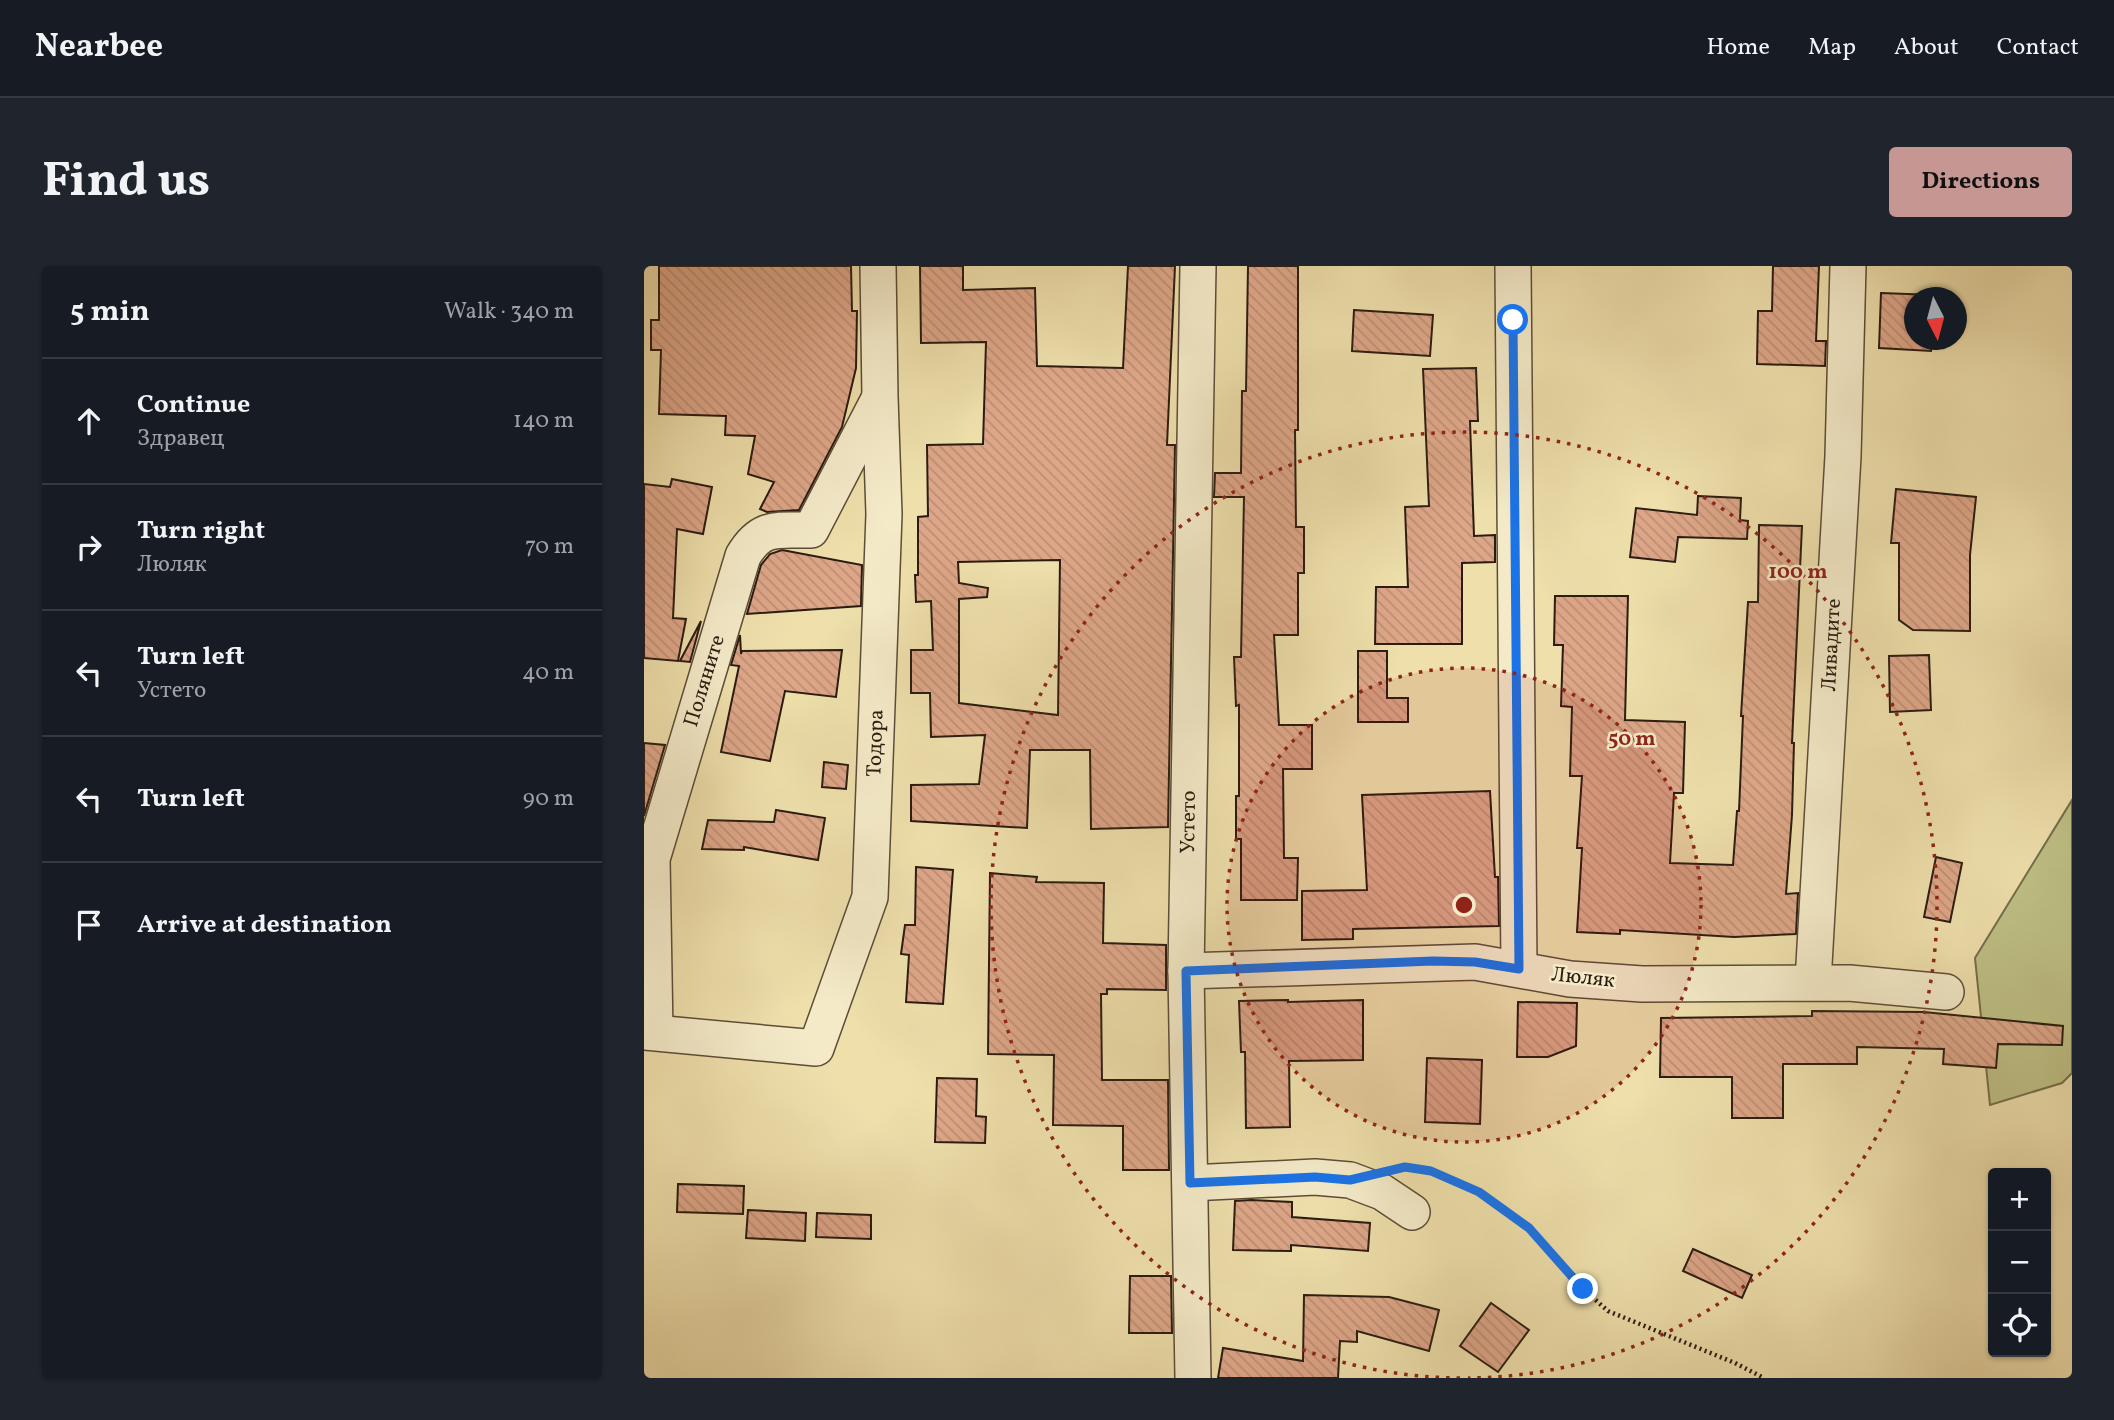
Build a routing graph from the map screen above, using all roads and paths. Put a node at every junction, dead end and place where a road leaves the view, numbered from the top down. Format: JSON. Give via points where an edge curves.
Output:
{"nodes":[{"id":1,"x":878,"y":266,"type":"edge"},
{"id":2,"x":1198,"y":266,"type":"edge"},
{"id":3,"x":1513,"y":266,"type":"edge"},
{"id":4,"x":1848,"y":266,"type":"edge"},
{"id":5,"x":880,"y":397,"type":"junction"},
{"id":6,"x":1519,"y":969,"type":"junction"},
{"id":7,"x":1186,"y":971,"type":"junction"},
{"id":8,"x":1813,"y":982,"type":"junction"},
{"id":9,"x":1946,"y":992,"type":"dead end"},
{"id":10,"x":649,"y":1032,"type":"edge"},
{"id":11,"x":1405,"y":1167,"type":"dead end"},
{"id":12,"x":1190,"y":1183,"type":"junction"},
{"id":13,"x":1412,"y":1212,"type":"dead end"},
{"id":14,"x":1193,"y":1378,"type":"edge"},
{"id":15,"x":1764,"y":1378,"type":"edge"}],
"edges":[{"from":1,"to":5,"type":"street","name":"Тодора"},
{"from":2,"to":7,"type":"street","name":"Устето"},
{"from":3,"to":6,"type":"street"},
{"from":4,"to":8,"type":"street","name":"Ливадите","via":[[1843,456]]},
{"from":5,"to":10,"type":"street","name":"Поляните","via":[[811,530],[769,532],[753,539],[743,556],[652,859]]},
{"from":5,"to":10,"type":"street","name":"Тодора","via":[[884,514],[870,897],[846,967],[816,1048]]},
{"from":6,"to":7,"type":"street","name":"Люляк","via":[[1433,961]]},
{"from":6,"to":8,"type":"street","name":"Люляк","via":[[1570,979],[1642,984]]},
{"from":7,"to":12,"type":"street","name":"Устето"},
{"from":8,"to":9,"type":"street","name":"Люляк"},
{"from":11,"to":15,"type":"path","via":[[1431,1171],[1479,1192],[1529,1228],[1608,1311]]},
{"from":12,"to":13,"type":"street","via":[[1315,1177],[1350,1180],[1382,1192]]},
{"from":12,"to":14,"type":"street","name":"Устето"}]}
